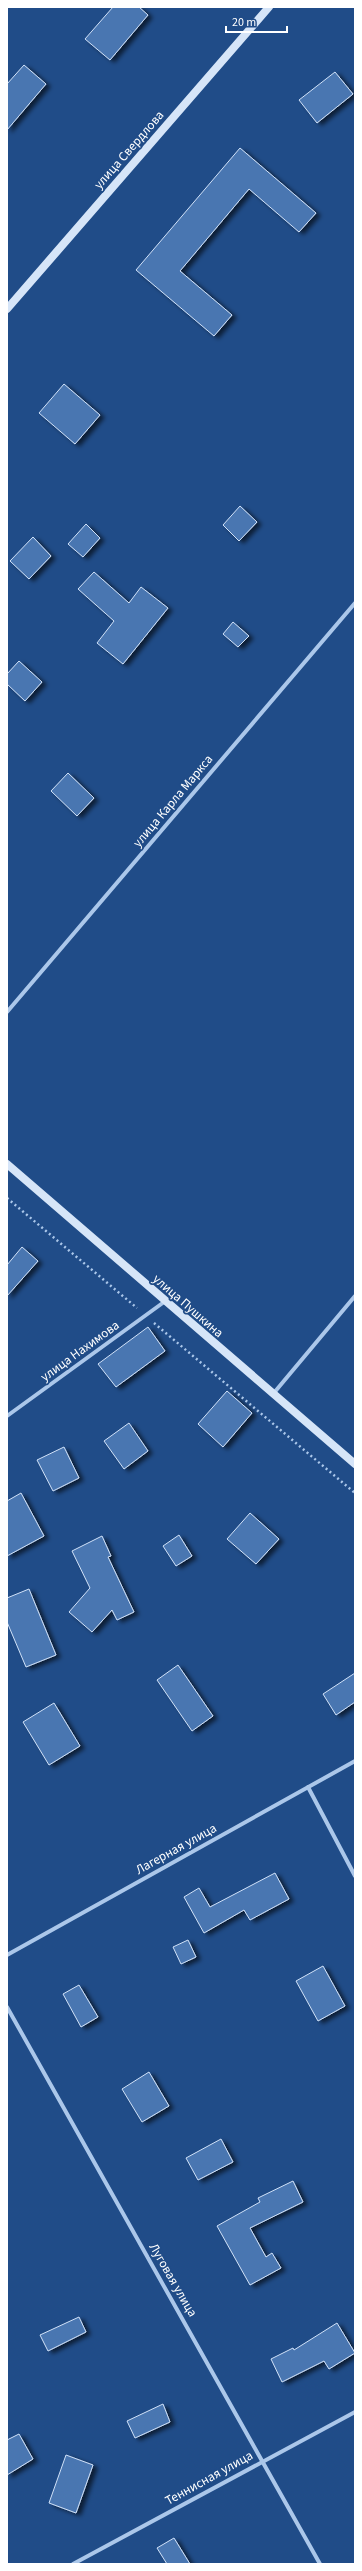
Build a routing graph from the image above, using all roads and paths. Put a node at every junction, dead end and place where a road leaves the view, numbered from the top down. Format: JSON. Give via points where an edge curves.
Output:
{"nodes":[{"id":1,"x":269,"y":7,"type":"edge"},
{"id":2,"x":7,"y":309,"type":"edge"},
{"id":3,"x":355,"y":602,"type":"edge"},
{"id":4,"x":7,"y":1012,"type":"edge"},
{"id":5,"x":7,"y":1164,"type":"edge"},
{"id":6,"x":7,"y":1198,"type":"edge"},
{"id":7,"x":355,"y":1296,"type":"edge"},
{"id":8,"x":164,"y":1302,"type":"junction"},
{"id":9,"x":146,"y":1316,"type":"junction"},
{"id":10,"x":273,"y":1394,"type":"junction"},
{"id":11,"x":7,"y":1416,"type":"edge"},
{"id":12,"x":355,"y":1464,"type":"edge"},
{"id":13,"x":355,"y":1494,"type":"edge"},
{"id":14,"x":355,"y":1762,"type":"edge"},
{"id":15,"x":308,"y":1787,"type":"junction"},
{"id":16,"x":355,"y":1876,"type":"edge"},
{"id":17,"x":7,"y":1955,"type":"edge"},
{"id":18,"x":7,"y":2007,"type":"edge"},
{"id":19,"x":355,"y":2412,"type":"edge"},
{"id":20,"x":263,"y":2459,"type":"junction"},
{"id":21,"x":73,"y":2564,"type":"edge"},
{"id":22,"x":320,"y":2564,"type":"edge"}],
"edges":[{"from":1,"to":2,"type":"main road","name":"улица Свердлова"},
{"from":3,"to":4,"type":"street","name":"улица Карла Маркса"},
{"from":5,"to":8,"type":"main road","name":"улица Пушкина"},
{"from":6,"to":9,"type":"path"},
{"from":7,"to":10,"type":"street"},
{"from":8,"to":9,"type":"street","name":"улица Нахимова"},
{"from":8,"to":10,"type":"main road","name":"улица Пушкина"},
{"from":9,"to":11,"type":"street","name":"улица Нахимова"},
{"from":9,"to":13,"type":"path"},
{"from":10,"to":12,"type":"main road","name":"улица Пушкина"},
{"from":14,"to":15,"type":"street","name":"Лагерная улица"},
{"from":15,"to":16,"type":"street"},
{"from":15,"to":17,"type":"street","name":"Лагерная улица"},
{"from":18,"to":20,"type":"street","name":"Луговая улица"},
{"from":19,"to":20,"type":"street","name":"Теннисная улица"},
{"from":20,"to":21,"type":"street","name":"Теннисная улица"},
{"from":20,"to":22,"type":"street","name":"Луговая улица"}]}
